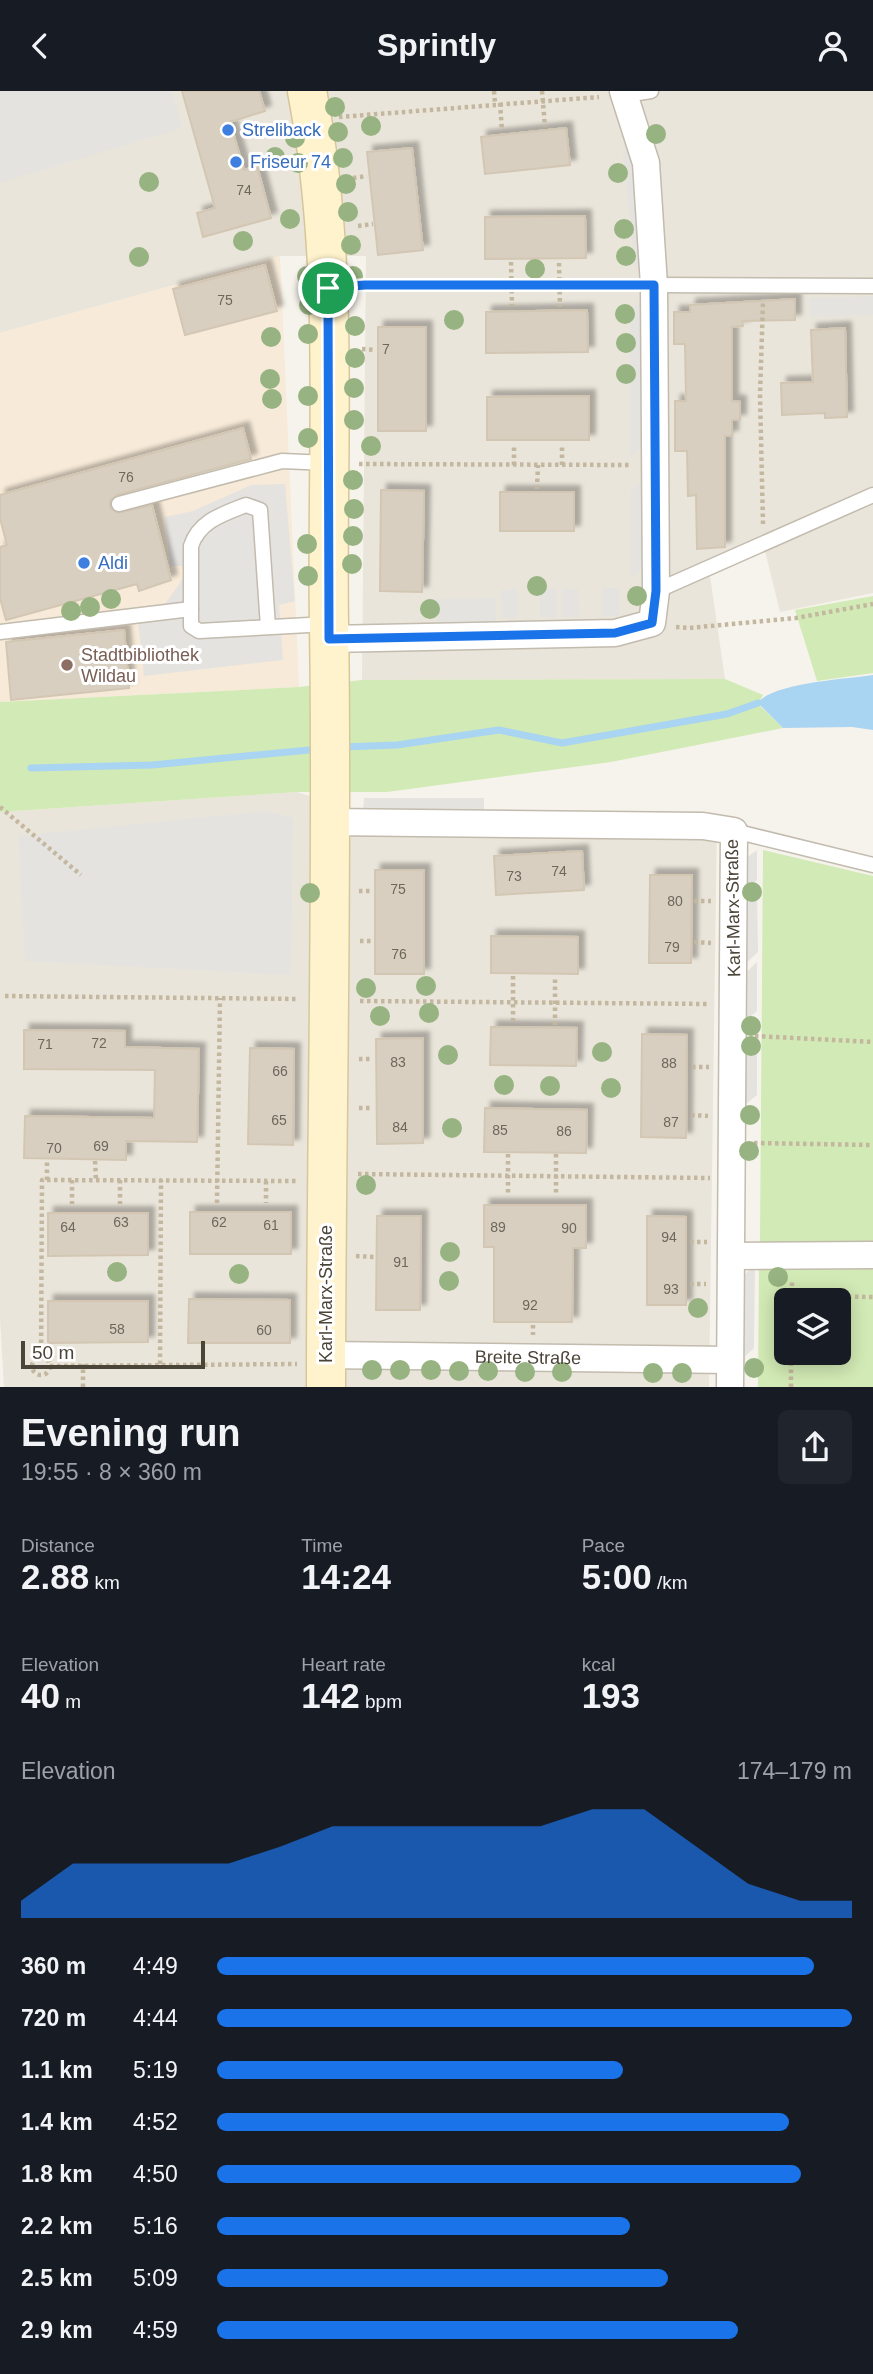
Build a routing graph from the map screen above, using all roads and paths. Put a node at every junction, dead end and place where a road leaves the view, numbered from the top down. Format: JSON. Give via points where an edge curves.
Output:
{"nodes":[{"id":1,"x":494,"y":91,"type":"edge"},
{"id":2,"x":542,"y":91,"type":"edge"},
{"id":3,"x":651,"y":91,"type":"edge"},
{"id":4,"x":624,"y":93,"type":"edge"},
{"id":5,"x":542,"y":100,"type":"junction"},
{"id":6,"x":498,"y":104,"type":"junction"},
{"id":7,"x":310,"y":106,"type":"edge"},
{"id":8,"x":545,"y":127,"type":"dead end"},
{"id":9,"x":502,"y":131,"type":"dead end"},
{"id":10,"x":367,"y":176,"type":"dead end"},
{"id":11,"x":353,"y":177,"type":"dead end"},
{"id":12,"x":373,"y":224,"type":"dead end"},
{"id":13,"x":358,"y":226,"type":"dead end"},
{"id":14,"x":512,"y":262,"type":"dead end"},
{"id":15,"x":559,"y":263,"type":"dead end"},
{"id":16,"x":512,"y":284,"type":"junction"},
{"id":17,"x":560,"y":284,"type":"junction"},
{"id":18,"x":654,"y":285,"type":"junction"},
{"id":19,"x":764,"y":286,"type":"junction"},
{"id":20,"x":873,"y":286,"type":"edge"},
{"id":21,"x":328,"y":288,"type":"junction"},
{"id":22,"x":512,"y":306,"type":"dead end"},
{"id":23,"x":560,"y":307,"type":"dead end"},
{"id":24,"x":362,"y":349,"type":"dead end"},
{"id":25,"x":376,"y":350,"type":"dead end"},
{"id":26,"x":514,"y":447,"type":"dead end"},
{"id":27,"x":562,"y":447,"type":"dead end"},
{"id":28,"x":330,"y":463,"type":"junction"},
{"id":29,"x":514,"y":465,"type":"junction"},
{"id":30,"x":538,"y":465,"type":"junction"},
{"id":31,"x":562,"y":465,"type":"junction"},
{"id":32,"x":656,"y":465,"type":"junction"},
{"id":33,"x":537,"y":489,"type":"dead end"},
{"id":34,"x":873,"y":495,"type":"edge"},
{"id":35,"x":119,"y":505,"type":"dead end"},
{"id":36,"x":765,"y":543,"type":"junction"},
{"id":37,"x":656,"y":591,"type":"junction"},
{"id":38,"x":873,"y":604,"type":"edge"},
{"id":39,"x":191,"y":610,"type":"junction"},
{"id":40,"x":652,"y":623,"type":"junction"},
{"id":41,"x":268,"y":627,"type":"junction"},
{"id":42,"x":0,"y":632,"type":"edge"},
{"id":43,"x":329,"y":645,"type":"junction"},
{"id":44,"x":0,"y":807,"type":"edge"},
{"id":45,"x":329,"y":810,"type":"junction"},
{"id":46,"x":734,"y":831,"type":"junction"},
{"id":47,"x":873,"y":865,"type":"edge"},
{"id":48,"x":80,"y":875,"type":"dead end"},
{"id":49,"x":358,"y":891,"type":"dead end"},
{"id":50,"x":373,"y":891,"type":"dead end"},
{"id":51,"x":513,"y":976,"type":"dead end"},
{"id":52,"x":555,"y":976,"type":"dead end"},
{"id":53,"x":5,"y":996,"type":"dead end"},
{"id":54,"x":220,"y":998,"type":"junction"},
{"id":55,"x":327,"y":1000,"type":"junction"},
{"id":56,"x":513,"y":1002,"type":"junction"},
{"id":57,"x":555,"y":1003,"type":"junction"},
{"id":58,"x":734,"y":1004,"type":"junction"},
{"id":59,"x":513,"y":1025,"type":"dead end"},
{"id":60,"x":555,"y":1025,"type":"dead end"},
{"id":61,"x":762,"y":1037,"type":"dead end"},
{"id":62,"x":873,"y":1042,"type":"edge"},
{"id":63,"x":355,"y":1059,"type":"dead end"},
{"id":64,"x":373,"y":1059,"type":"dead end"},
{"id":65,"x":692,"y":1067,"type":"dead end"},
{"id":66,"x":716,"y":1067,"type":"dead end"},
{"id":67,"x":355,"y":1108,"type":"dead end"},
{"id":68,"x":373,"y":1108,"type":"dead end"},
{"id":69,"x":691,"y":1115,"type":"dead end"},
{"id":70,"x":716,"y":1116,"type":"dead end"},
{"id":71,"x":761,"y":1144,"type":"dead end"},
{"id":72,"x":873,"y":1145,"type":"edge"},
{"id":73,"x":508,"y":1154,"type":"dead end"},
{"id":74,"x":556,"y":1154,"type":"dead end"},
{"id":75,"x":47,"y":1160,"type":"dead end"},
{"id":76,"x":95,"y":1161,"type":"dead end"},
{"id":77,"x":508,"y":1175,"type":"junction"},
{"id":78,"x":556,"y":1176,"type":"junction"},
{"id":79,"x":328,"y":1177,"type":"junction"},
{"id":80,"x":732,"y":1178,"type":"junction"},
{"id":81,"x":47,"y":1180,"type":"junction"},
{"id":82,"x":72,"y":1180,"type":"junction"},
{"id":83,"x":96,"y":1180,"type":"junction"},
{"id":84,"x":120,"y":1180,"type":"junction"},
{"id":85,"x":161,"y":1180,"type":"junction"},
{"id":86,"x":217,"y":1180,"type":"junction"},
{"id":87,"x":265,"y":1181,"type":"junction"},
{"id":88,"x":556,"y":1195,"type":"dead end"},
{"id":89,"x":508,"y":1196,"type":"dead end"},
{"id":90,"x":120,"y":1203,"type":"dead end"},
{"id":91,"x":217,"y":1203,"type":"dead end"},
{"id":92,"x":266,"y":1203,"type":"dead end"},
{"id":93,"x":72,"y":1204,"type":"dead end"},
{"id":94,"x":690,"y":1242,"type":"dead end"},
{"id":95,"x":723,"y":1249,"type":"junction"},
{"id":96,"x":873,"y":1255,"type":"edge"},
{"id":97,"x":355,"y":1256,"type":"dead end"},
{"id":98,"x":374,"y":1257,"type":"dead end"},
{"id":99,"x":690,"y":1284,"type":"dead end"},
{"id":100,"x":715,"y":1284,"type":"dead end"},
{"id":101,"x":851,"y":1297,"type":"edge"},
{"id":102,"x":873,"y":1297,"type":"edge"},
{"id":103,"x":41,"y":1357,"type":"junction"},
{"id":104,"x":730,"y":1360,"type":"junction"},
{"id":105,"x":83,"y":1364,"type":"junction"},
{"id":106,"x":160,"y":1364,"type":"junction"},
{"id":107,"x":791,"y":1365,"type":"edge"},
{"id":108,"x":50,"y":1366,"type":"junction"},
{"id":109,"x":326,"y":1369,"type":"edge"},
{"id":110,"x":83,"y":1387,"type":"edge"},
{"id":111,"x":730,"y":1387,"type":"edge"},
{"id":112,"x":791,"y":1387,"type":"edge"}],
"edges":[{"from":1,"to":6,"type":"path"},
{"from":2,"to":5,"type":"path"},
{"from":3,"to":4,"type":"lane"},
{"from":4,"to":5,"type":"path"},
{"from":4,"to":18,"type":"street","via":[[646,163]]},
{"from":5,"to":6,"type":"path"},
{"from":5,"to":8,"type":"path"},
{"from":6,"to":7,"type":"path"},
{"from":6,"to":9,"type":"path"},
{"from":7,"to":21,"type":"main road","via":[[325,217]]},
{"from":10,"to":11,"type":"path"},
{"from":12,"to":13,"type":"path"},
{"from":14,"to":16,"type":"path"},
{"from":15,"to":17,"type":"path"},
{"from":16,"to":17,"type":"path"},
{"from":16,"to":21,"type":"path"},
{"from":16,"to":22,"type":"path"},
{"from":17,"to":18,"type":"path"},
{"from":17,"to":23,"type":"path"},
{"from":18,"to":19,"type":"lane"},
{"from":18,"to":32,"type":"street"},
{"from":19,"to":20,"type":"lane"},
{"from":19,"to":36,"type":"path","via":[[760,395]]},
{"from":21,"to":28,"type":"main road"},
{"from":24,"to":25,"type":"path"},
{"from":26,"to":29,"type":"path"},
{"from":27,"to":31,"type":"path"},
{"from":28,"to":29,"type":"path"},
{"from":28,"to":35,"type":"lane","via":[[282,461]]},
{"from":28,"to":43,"type":"main road"},
{"from":29,"to":30,"type":"path"},
{"from":30,"to":31,"type":"path"},
{"from":30,"to":33,"type":"path"},
{"from":31,"to":32,"type":"path"},
{"from":32,"to":37,"type":"street"},
{"from":34,"to":36,"type":"lane"},
{"from":36,"to":37,"type":"lane"},
{"from":37,"to":40,"type":"street"},
{"from":38,"to":40,"type":"path","via":[[796,618],[689,628]]},
{"from":39,"to":41,"type":"lane","via":[[191,626],[199,631]]},
{"from":39,"to":41,"type":"lane","via":[[195,534],[214,518],[246,505],[260,510]]},
{"from":39,"to":42,"type":"lane"},
{"from":40,"to":43,"type":"street","via":[[615,633]]},
{"from":41,"to":43,"type":"lane"},
{"from":43,"to":45,"type":"main road"},
{"from":44,"to":48,"type":"path"},
{"from":45,"to":46,"type":"street","name":"Karl-Marx-Straße"},
{"from":45,"to":55,"type":"main road","name":"Karl-Marx-Straße"},
{"from":46,"to":47,"type":"lane"},
{"from":46,"to":58,"type":"street","name":"Karl-Marx-Straße"},
{"from":49,"to":50,"type":"path"},
{"from":51,"to":56,"type":"path"},
{"from":52,"to":57,"type":"path"},
{"from":53,"to":54,"type":"path"},
{"from":54,"to":55,"type":"path"},
{"from":54,"to":86,"type":"path"},
{"from":55,"to":56,"type":"path"},
{"from":55,"to":79,"type":"main road","name":"Karl-Marx-Straße"},
{"from":56,"to":57,"type":"path"},
{"from":56,"to":59,"type":"path"},
{"from":57,"to":58,"type":"path"},
{"from":57,"to":60,"type":"path"},
{"from":58,"to":80,"type":"street","name":"Karl-Marx-Straße"},
{"from":61,"to":62,"type":"path"},
{"from":63,"to":64,"type":"path"},
{"from":65,"to":66,"type":"path"},
{"from":67,"to":68,"type":"path"},
{"from":69,"to":70,"type":"path"},
{"from":71,"to":72,"type":"path"},
{"from":73,"to":77,"type":"path"},
{"from":74,"to":78,"type":"path"},
{"from":75,"to":81,"type":"path"},
{"from":76,"to":83,"type":"path"},
{"from":77,"to":78,"type":"path"},
{"from":77,"to":79,"type":"path"},
{"from":77,"to":89,"type":"path"},
{"from":78,"to":80,"type":"path"},
{"from":78,"to":88,"type":"path"},
{"from":79,"to":87,"type":"path"},
{"from":79,"to":109,"type":"main road","name":"Karl-Marx-Straße"},
{"from":80,"to":95,"type":"street","name":"Karl-Marx-Straße"},
{"from":81,"to":82,"type":"path"},
{"from":81,"to":103,"type":"path","via":[[43,1180]]},
{"from":82,"to":83,"type":"path"},
{"from":82,"to":93,"type":"path"},
{"from":83,"to":84,"type":"path"},
{"from":84,"to":85,"type":"path"},
{"from":84,"to":90,"type":"path"},
{"from":85,"to":86,"type":"path"},
{"from":85,"to":106,"type":"path"},
{"from":86,"to":87,"type":"path"},
{"from":86,"to":91,"type":"path"},
{"from":87,"to":92,"type":"path"},
{"from":94,"to":95,"type":"path"},
{"from":95,"to":96,"type":"street"},
{"from":95,"to":104,"type":"street","name":"Karl-Marx-Straße"},
{"from":97,"to":98,"type":"path"},
{"from":99,"to":100,"type":"path"},
{"from":101,"to":102,"type":"path"},
{"from":103,"to":108,"type":"path"},
{"from":103,"to":108,"type":"path","via":[[33,1363],[36,1373],[43,1374]]},
{"from":104,"to":109,"type":"street","name":"Breite Straße"},
{"from":104,"to":111,"type":"street","name":"Karl-Marx-Straße"},
{"from":105,"to":106,"type":"path"},
{"from":105,"to":108,"type":"path"},
{"from":105,"to":110,"type":"path"},
{"from":106,"to":109,"type":"path"},
{"from":107,"to":112,"type":"path"}]}
